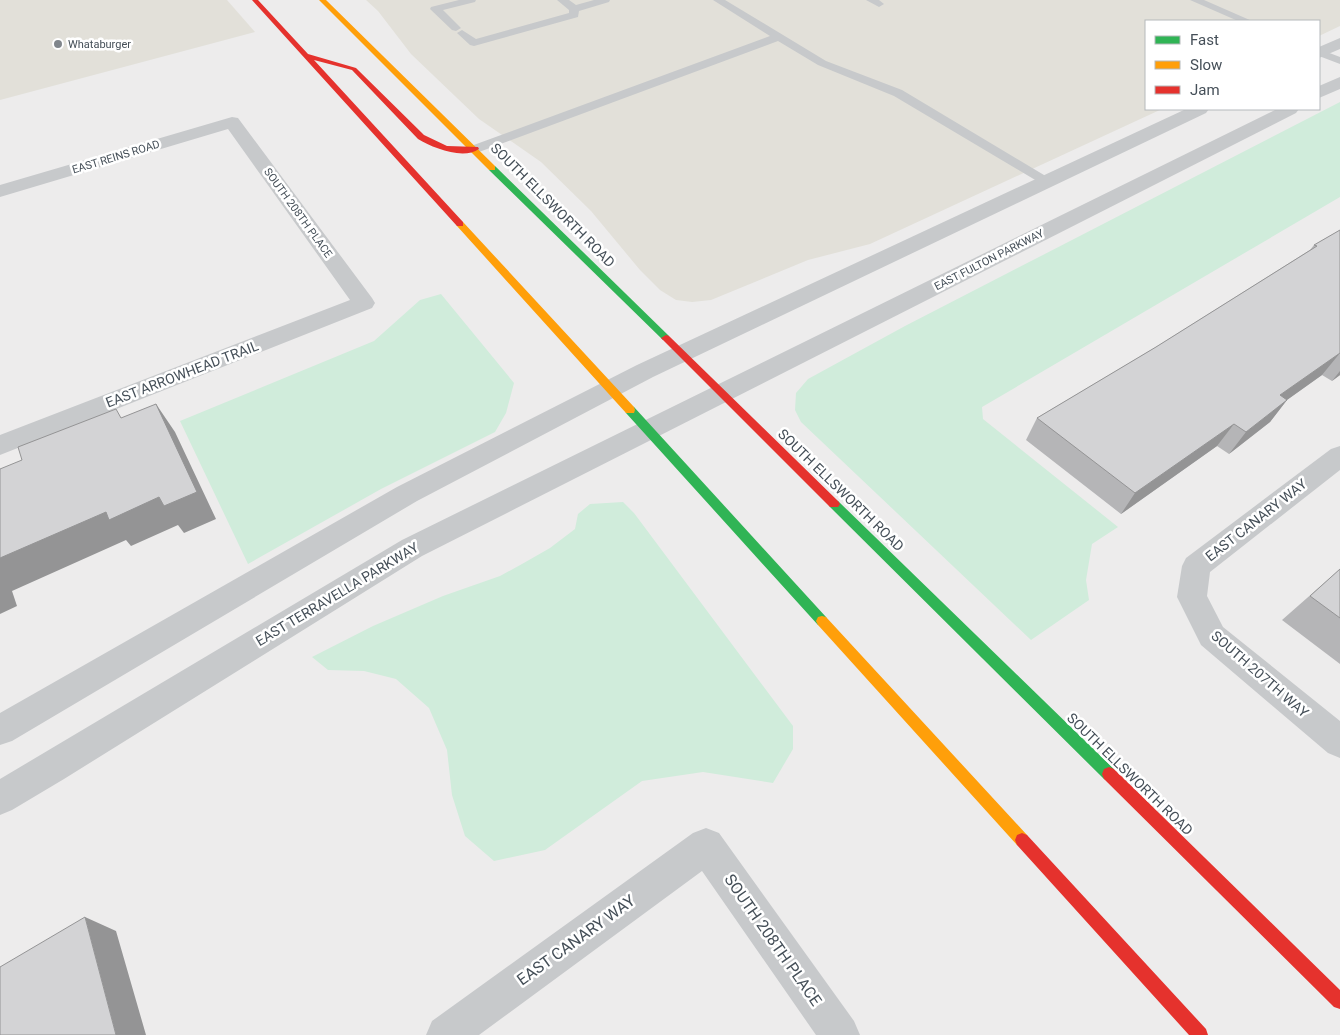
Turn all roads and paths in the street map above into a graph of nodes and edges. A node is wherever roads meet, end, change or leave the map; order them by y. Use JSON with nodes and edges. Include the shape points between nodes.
{"nodes":[{"id":1,"x":255,"y":0,"type":"edge"},
{"id":2,"x":322,"y":0,"type":"edge"},
{"id":3,"x":446,"y":0,"type":"edge"},
{"id":4,"x":471,"y":0,"type":"edge"},
{"id":5,"x":562,"y":0,"type":"edge"},
{"id":6,"x":605,"y":0,"type":"edge"},
{"id":7,"x":718,"y":0,"type":"edge"},
{"id":8,"x":1196,"y":0,"type":"edge"},
{"id":9,"x":435,"y":9,"type":"junction"},
{"id":10,"x":574,"y":9,"type":"junction"},
{"id":11,"x":1245,"y":20,"type":"edge"},
{"id":12,"x":778,"y":37,"type":"junction"},
{"id":13,"x":1340,"y":43,"type":"edge"},
{"id":14,"x":1320,"y":52,"type":"edge"},
{"id":15,"x":1320,"y":52,"type":"edge"},
{"id":16,"x":307,"y":56,"type":"junction"},
{"id":17,"x":1340,"y":61,"type":"edge"},
{"id":18,"x":1340,"y":82,"type":"edge"},
{"id":19,"x":1320,"y":92,"type":"edge"},
{"id":20,"x":1198,"y":110,"type":"edge"},
{"id":21,"x":1288,"y":110,"type":"edge"},
{"id":22,"x":232,"y":122,"type":"joint"},
{"id":23,"x":475,"y":149,"type":"junction"},
{"id":24,"x":1047,"y":181,"type":"junction"},
{"id":25,"x":0,"y":191,"type":"edge"},
{"id":26,"x":364,"y":303,"type":"joint"},
{"id":27,"x":682,"y":354,"type":"junction"},
{"id":28,"x":611,"y":388,"type":"junction"},
{"id":29,"x":721,"y":394,"type":"junction"},
{"id":30,"x":686,"y":411,"type":"joint"},
{"id":31,"x":649,"y":430,"type":"junction"},
{"id":32,"x":0,"y":445,"type":"edge"},
{"id":33,"x":1340,"y":456,"type":"edge"},
{"id":34,"x":1192,"y":597,"type":"joint"},
{"id":35,"x":0,"y":730,"type":"edge"},
{"id":36,"x":1340,"y":742,"type":"edge"},
{"id":37,"x":0,"y":798,"type":"edge"},
{"id":38,"x":706,"y":846,"type":"joint"},
{"id":39,"x":1340,"y":1000,"type":"edge"},
{"id":40,"x":446,"y":1035,"type":"edge"},
{"id":41,"x":840,"y":1035,"type":"edge"},
{"id":42,"x":1200,"y":1035,"type":"edge"}],
"edges":[{"from":1,"to":16,"type":"main road"},
{"from":2,"to":23,"type":"main road","name":"SOUTH ELLSWORTH ROAD"},
{"from":3,"to":9,"type":"lane"},
{"from":4,"to":9,"type":"lane"},
{"from":5,"to":10,"type":"lane"},
{"from":6,"to":10,"type":"lane"},
{"from":7,"to":12,"type":"lane"},
{"from":8,"to":11,"type":"lane"},
{"from":9,"to":10,"type":"lane","via":[[474,43],[574,15]]},
{"from":12,"to":23,"type":"lane"},
{"from":12,"to":24,"type":"lane","via":[[822,63],[898,94]]},
{"from":13,"to":14,"type":"street"},
{"from":15,"to":17,"type":"lane"},
{"from":16,"to":23,"type":"main road","via":[[354,69],[431,145],[456,152]]},
{"from":16,"to":28,"type":"main road"},
{"from":18,"to":19,"type":"street"},
{"from":20,"to":24,"type":"street"},
{"from":21,"to":29,"type":"street","name":"EAST FULTON PARKWAY"},
{"from":22,"to":25,"type":"street","name":"EAST REINS ROAD"},
{"from":22,"to":26,"type":"street","name":"SOUTH 208TH PLACE"},
{"from":23,"to":27,"type":"main road","name":"SOUTH ELLSWORTH ROAD"},
{"from":24,"to":27,"type":"street"},
{"from":26,"to":32,"type":"street","name":"EAST ARROWHEAD TRAIL"},
{"from":27,"to":28,"type":"street"},
{"from":27,"to":29,"type":"main road","name":"SOUTH ELLSWORTH ROAD"},
{"from":28,"to":31,"type":"main road"},
{"from":28,"to":35,"type":"street","via":[[407,494]]},
{"from":29,"to":30,"type":"street","name":"EAST FULTON PARKWAY"},
{"from":29,"to":39,"type":"main road","name":"SOUTH ELLSWORTH ROAD"},
{"from":30,"to":31,"type":"street","name":"EAST TERRAVELLA PARKWAY"},
{"from":31,"to":37,"type":"street","name":"EAST TERRAVELLA PARKWAY","via":[[412,548]]},
{"from":31,"to":42,"type":"main road"},
{"from":33,"to":34,"type":"street","name":"EAST CANARY WAY","via":[[1196,566]]},
{"from":34,"to":36,"type":"street","name":"SOUTH 207TH WAY","via":[[1212,636]]},
{"from":38,"to":40,"type":"street","name":"EAST CANARY WAY"},
{"from":38,"to":41,"type":"street","name":"SOUTH 208TH PLACE"}]}
